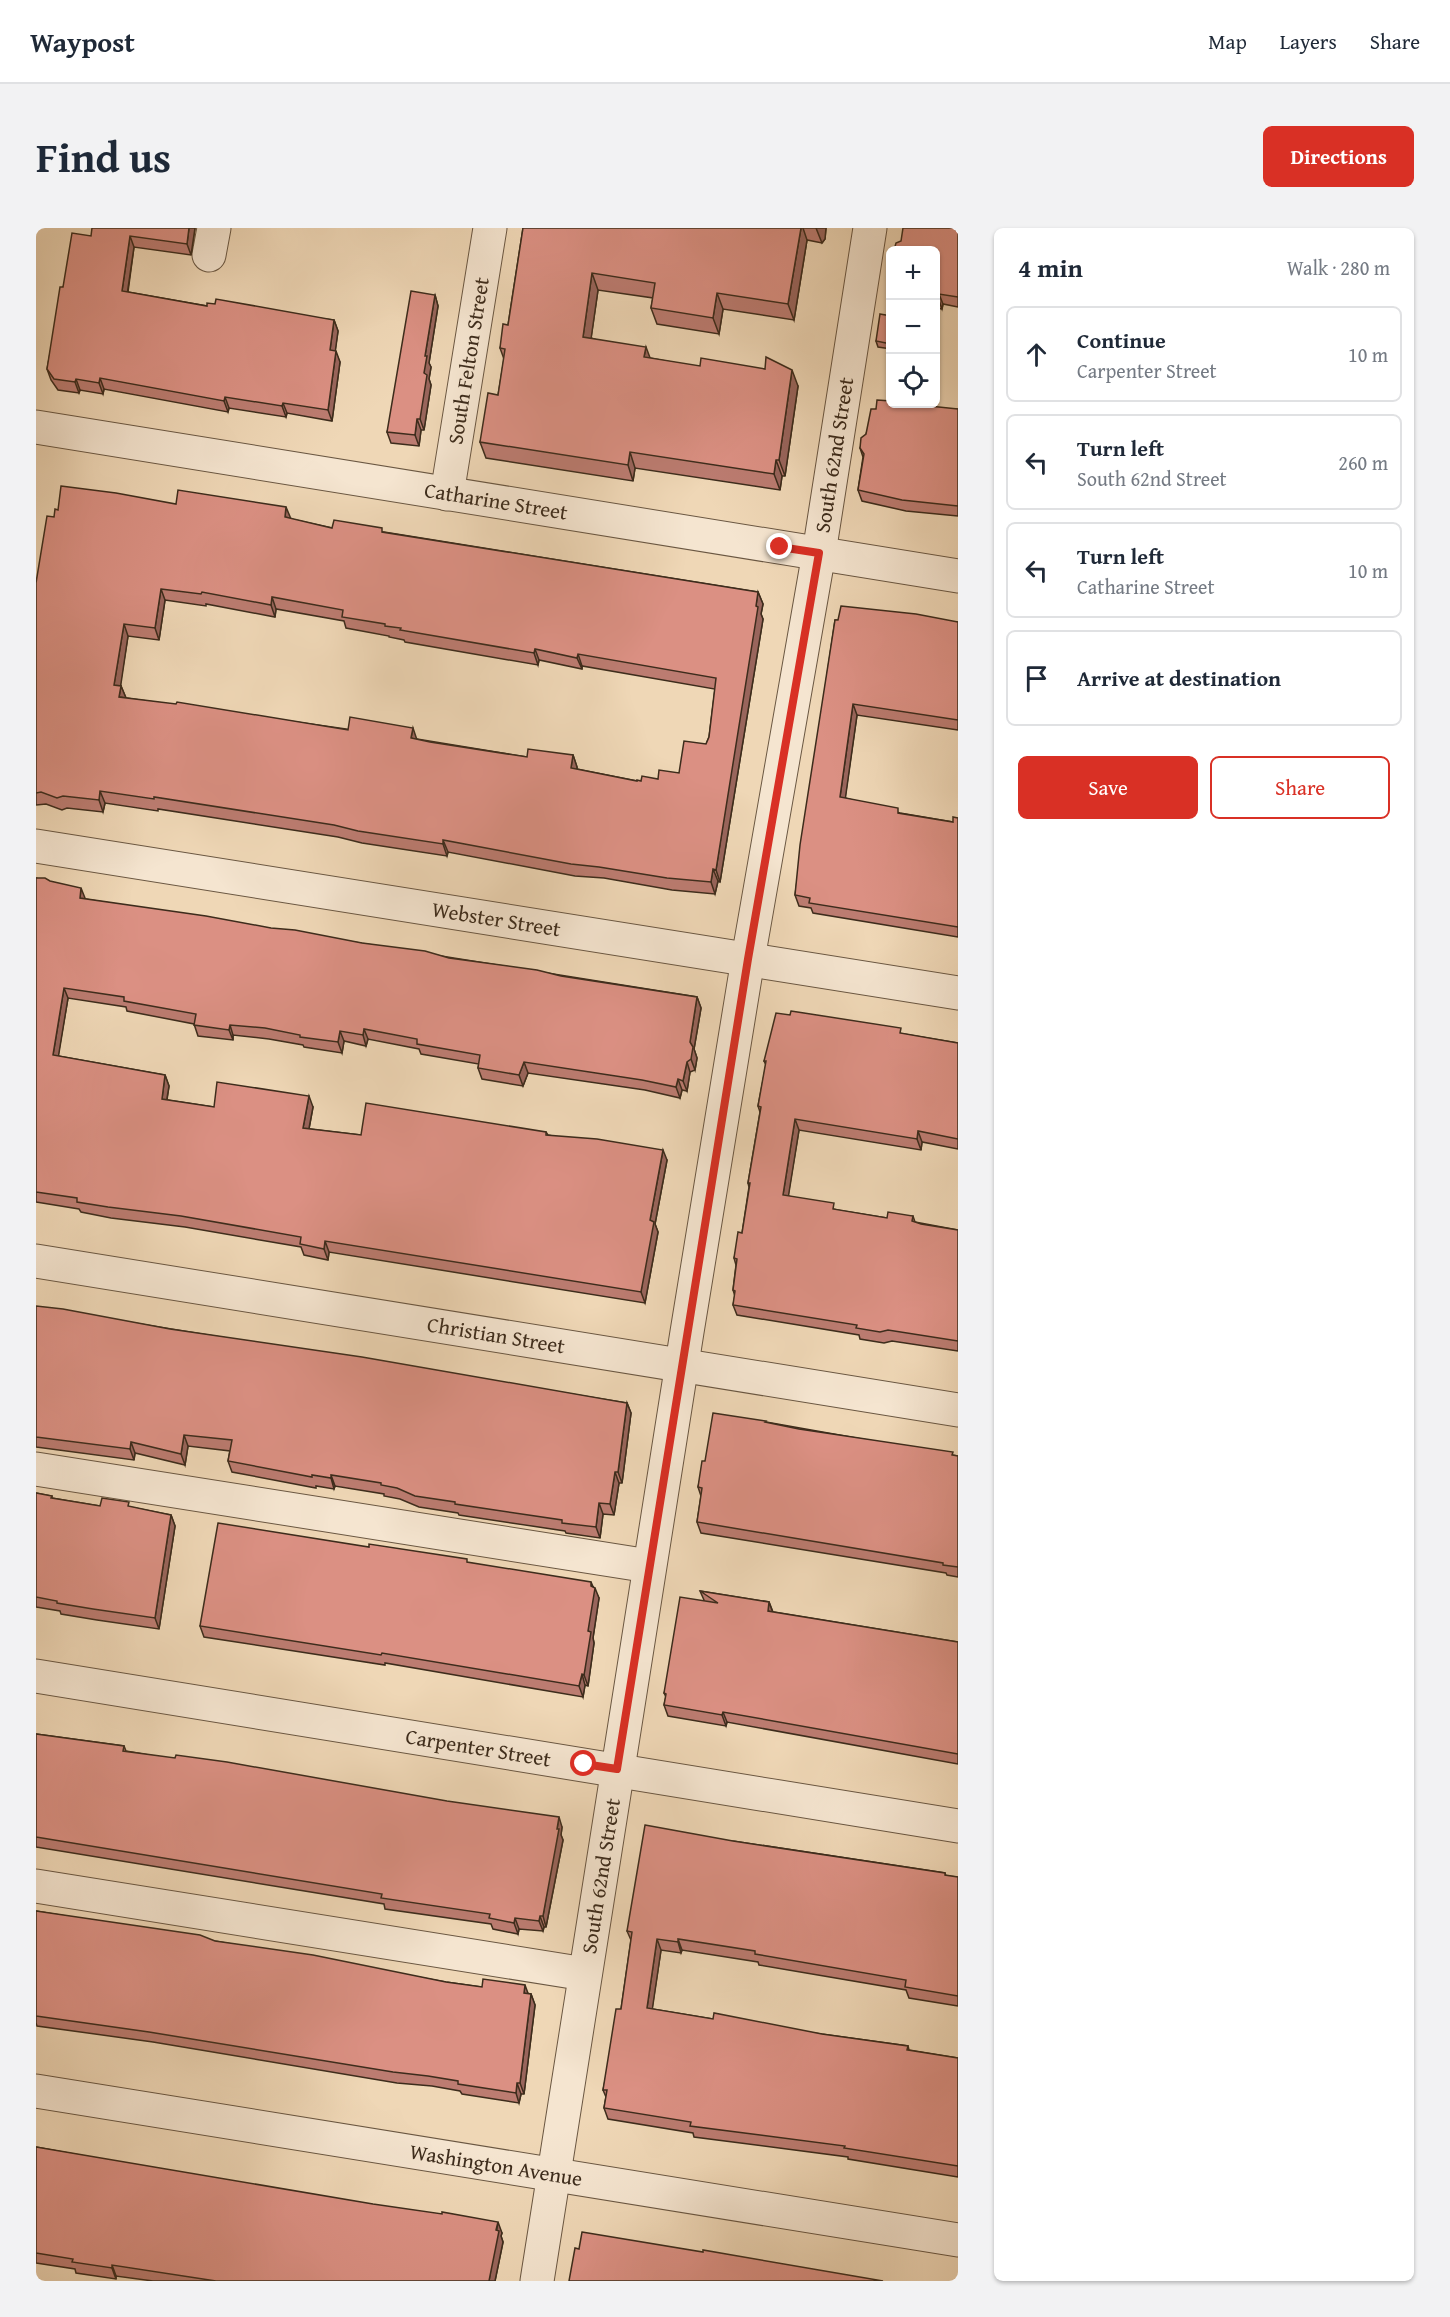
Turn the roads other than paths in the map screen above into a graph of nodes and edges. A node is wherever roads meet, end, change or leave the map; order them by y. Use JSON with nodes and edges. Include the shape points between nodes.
{"nodes":[{"id":1,"x":490,"y":228,"type":"edge"},
{"id":2,"x":870,"y":228,"type":"edge"},
{"id":3,"x":36,"y":428,"type":"edge"},
{"id":4,"x":447,"y":494,"type":"junction"},
{"id":5,"x":819,"y":553,"type":"junction"},
{"id":6,"x":958,"y":576,"type":"edge"},
{"id":7,"x":36,"y":846,"type":"edge"},
{"id":8,"x":748,"y":959,"type":"junction"},
{"id":9,"x":958,"y":993,"type":"edge"},
{"id":10,"x":36,"y":1261,"type":"edge"},
{"id":11,"x":681,"y":1365,"type":"junction"},
{"id":12,"x":958,"y":1410,"type":"edge"},
{"id":13,"x":36,"y":1469,"type":"edge"},
{"id":14,"x":649,"y":1566,"type":"junction"},
{"id":15,"x":36,"y":1676,"type":"edge"},
{"id":16,"x":617,"y":1769,"type":"junction"},
{"id":17,"x":958,"y":1826,"type":"edge"},
{"id":18,"x":36,"y":1886,"type":"edge"},
{"id":19,"x":585,"y":1974,"type":"junction"},
{"id":20,"x":36,"y":2091,"type":"edge"},
{"id":21,"x":553,"y":2174,"type":"junction"},
{"id":22,"x":958,"y":2240,"type":"edge"},
{"id":23,"x":537,"y":2281,"type":"edge"}],
"edges":[{"from":1,"to":4,"type":"street","name":"South Felton Street"},
{"from":2,"to":5,"type":"street","name":"South 62nd Street"},
{"from":3,"to":4,"type":"street","name":"Catharine Street"},
{"from":4,"to":5,"type":"street","name":"Catharine Street"},
{"from":5,"to":6,"type":"street","name":"Catharine Street"},
{"from":5,"to":8,"type":"street","name":"South 62nd Street"},
{"from":7,"to":8,"type":"street","name":"Webster Street"},
{"from":8,"to":9,"type":"street","name":"Webster Street"},
{"from":8,"to":11,"type":"street","name":"South 62nd Street"},
{"from":10,"to":11,"type":"street","name":"Christian Street"},
{"from":11,"to":12,"type":"street","name":"Christian Street"},
{"from":11,"to":14,"type":"street","name":"South 62nd Street"},
{"from":13,"to":14,"type":"street"},
{"from":14,"to":16,"type":"street","name":"South 62nd Street"},
{"from":15,"to":16,"type":"street","name":"Carpenter Street"},
{"from":16,"to":17,"type":"street","name":"Carpenter Street"},
{"from":16,"to":19,"type":"street","name":"South 62nd Street"},
{"from":18,"to":19,"type":"street"},
{"from":19,"to":21,"type":"street","name":"South 62nd Street"},
{"from":20,"to":21,"type":"street","name":"Washington Avenue"},
{"from":21,"to":22,"type":"street","name":"Washington Avenue"},
{"from":21,"to":23,"type":"street","name":"South 62nd Street"}]}
